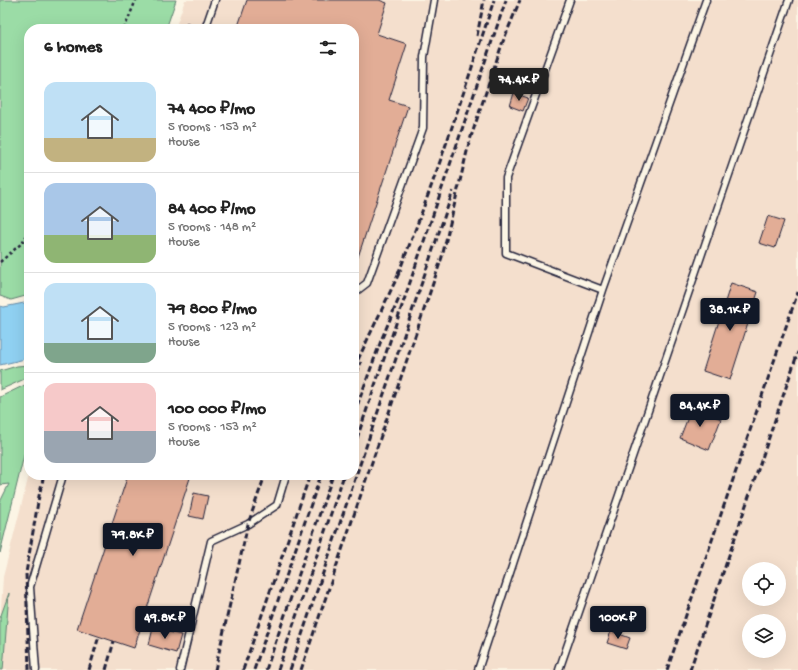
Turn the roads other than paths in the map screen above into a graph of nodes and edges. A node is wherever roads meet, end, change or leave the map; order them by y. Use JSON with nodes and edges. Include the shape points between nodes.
{"nodes":[{"id":1,"x":215,"y":0,"type":"edge"},
{"id":2,"x":434,"y":0,"type":"edge"},
{"id":3,"x":570,"y":0,"type":"edge"},
{"id":4,"x":706,"y":0,"type":"edge"},
{"id":5,"x":789,"y":0,"type":"edge"},
{"id":6,"x":207,"y":24,"type":"edge"},
{"id":7,"x":359,"y":289,"type":"edge"},
{"id":8,"x":603,"y":290,"type":"junction"},
{"id":9,"x":62,"y":480,"type":"edge"},
{"id":10,"x":285,"y":480,"type":"edge"},
{"id":11,"x":36,"y":670,"type":"edge"},
{"id":12,"x":180,"y":670,"type":"edge"},
{"id":13,"x":478,"y":670,"type":"edge"},
{"id":14,"x":560,"y":670,"type":"edge"}],
"edges":[{"from":1,"to":6,"type":"lane"},
{"from":2,"to":7,"type":"lane","via":[[424,57],[422,128],[367,283]]},
{"from":3,"to":8,"type":"lane","via":[[506,178],[506,253]]},
{"from":4,"to":8,"type":"lane"},
{"from":5,"to":14,"type":"lane"},
{"from":8,"to":13,"type":"lane"},
{"from":9,"to":11,"type":"lane","via":[[30,587]]},
{"from":10,"to":12,"type":"lane","via":[[277,506],[248,524],[211,541]]}]}
